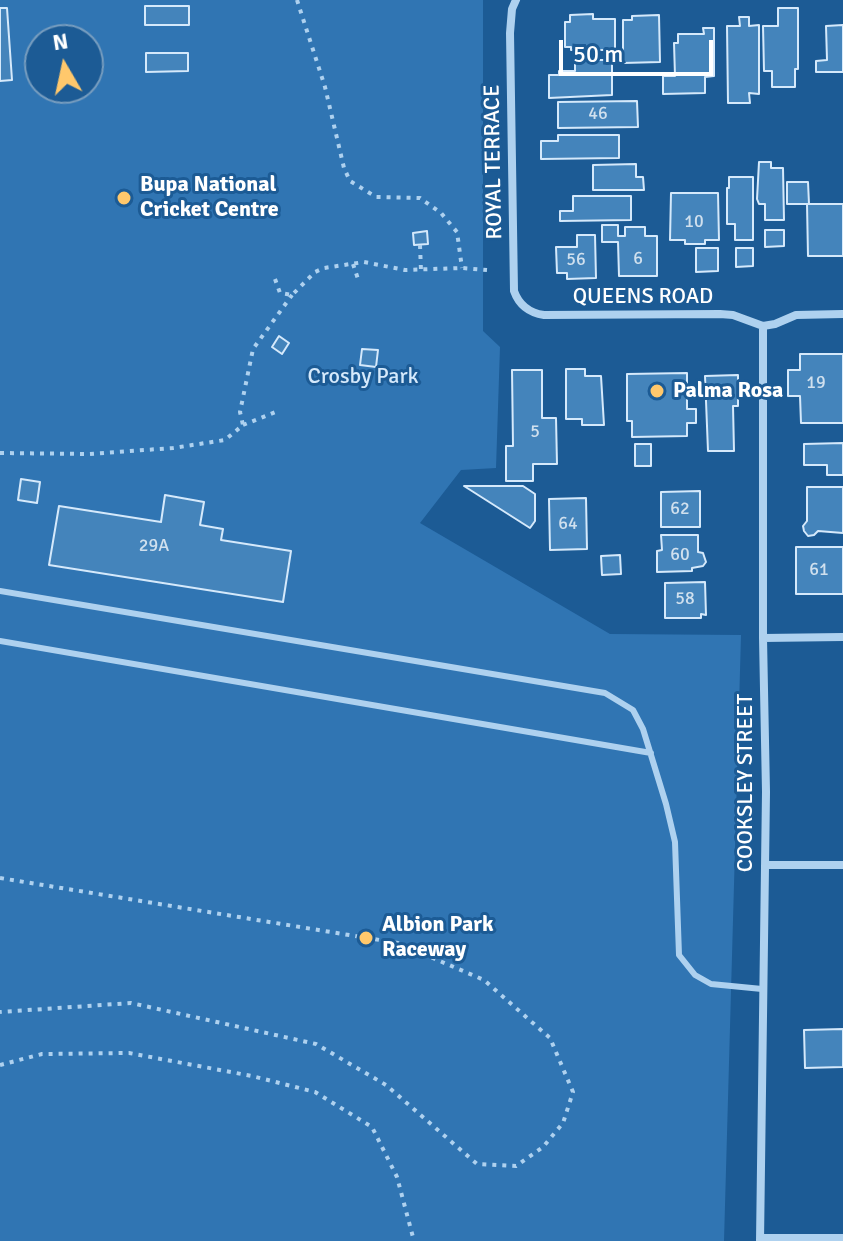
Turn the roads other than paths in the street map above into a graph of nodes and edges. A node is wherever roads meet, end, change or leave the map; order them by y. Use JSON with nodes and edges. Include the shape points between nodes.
{"nodes":[{"id":1,"x":516,"y":0,"type":"edge"},
{"id":2,"x":536,"y":314,"type":"joint"},
{"id":3,"x":843,"y":314,"type":"edge"},
{"id":4,"x":763,"y":326,"type":"junction"},
{"id":5,"x":0,"y":591,"type":"edge"},
{"id":6,"x":843,"y":637,"type":"edge"},
{"id":7,"x":763,"y":638,"type":"junction"},
{"id":8,"x":0,"y":641,"type":"edge"},
{"id":9,"x":651,"y":753,"type":"junction"},
{"id":10,"x":765,"y":865,"type":"junction"},
{"id":11,"x":843,"y":865,"type":"edge"},
{"id":12,"x":762,"y":989,"type":"junction"},
{"id":13,"x":843,"y":1238,"type":"edge"},
{"id":14,"x":760,"y":1240,"type":"edge"}],
"edges":[{"from":1,"to":2,"type":"street","name":"ROYAL TERRACE","via":[[510,33],[514,291]]},
{"from":2,"to":4,"type":"street","name":"QUEENS ROAD","via":[[720,314]]},
{"from":3,"to":4,"type":"street","via":[[796,315]]},
{"from":4,"to":7,"type":"street","name":"COOKSLEY STREET"},
{"from":5,"to":9,"type":"lane","via":[[605,693],[633,710]]},
{"from":6,"to":7,"type":"street"},
{"from":7,"to":10,"type":"street","name":"COOKSLEY STREET"},
{"from":8,"to":9,"type":"lane"},
{"from":9,"to":12,"type":"lane","via":[[675,842],[679,955],[695,975],[711,984]]},
{"from":10,"to":11,"type":"street"},
{"from":10,"to":12,"type":"street","name":"COOKSLEY STREET"},
{"from":12,"to":14,"type":"street","name":"COOKSLEY STREET"},
{"from":13,"to":14,"type":"street"}]}
